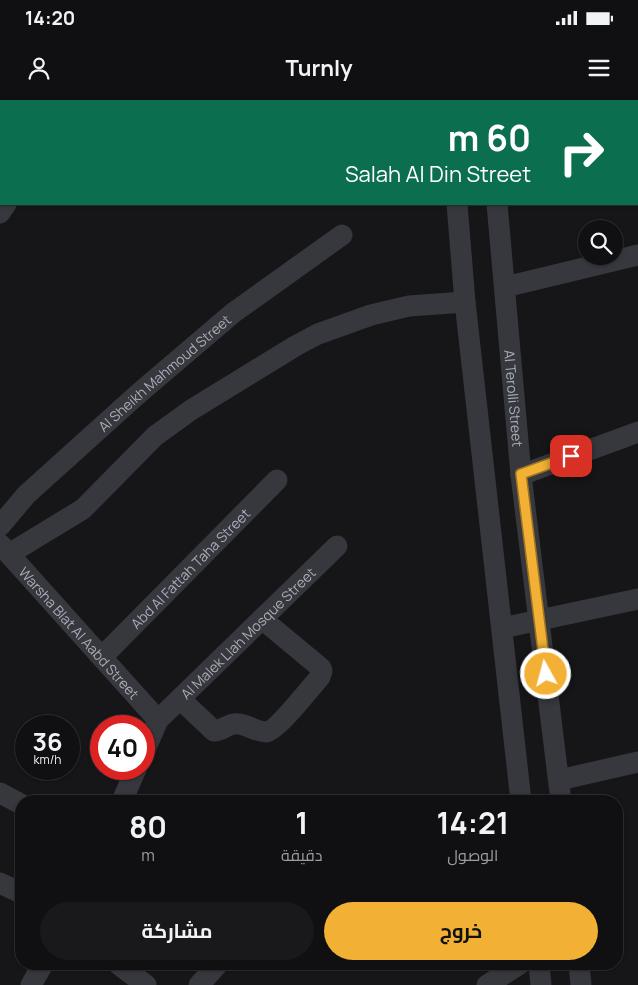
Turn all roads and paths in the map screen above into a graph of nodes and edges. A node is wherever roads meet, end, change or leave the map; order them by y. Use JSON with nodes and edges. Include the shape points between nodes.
{"nodes":[{"id":1,"x":457,"y":205,"type":"edge"},
{"id":2,"x":497,"y":205,"type":"edge"},
{"id":3,"x":342,"y":234,"type":"dead end"},
{"id":4,"x":638,"y":255,"type":"edge"},
{"id":5,"x":505,"y":287,"type":"junction"},
{"id":6,"x":465,"y":302,"type":"junction"},
{"id":7,"x":638,"y":432,"type":"edge"},
{"id":8,"x":521,"y":474,"type":"junction"},
{"id":9,"x":277,"y":480,"type":"dead end"},
{"id":10,"x":0,"y":526,"type":"edge"},
{"id":11,"x":337,"y":546,"type":"dead end"},
{"id":12,"x":4,"y":549,"type":"edge"},
{"id":13,"x":638,"y":599,"type":"edge"},
{"id":14,"x":262,"y":619,"type":"junction"},
{"id":15,"x":540,"y":621,"type":"junction"},
{"id":16,"x":502,"y":628,"type":"junction"},
{"id":17,"x":102,"y":657,"type":"junction"},
{"id":18,"x":180,"y":699,"type":"junction"},
{"id":19,"x":158,"y":720,"type":"junction"},
{"id":20,"x":155,"y":727,"type":"edge"},
{"id":21,"x":638,"y":762,"type":"edge"},
{"id":22,"x":131,"y":780,"type":"edge"},
{"id":23,"x":560,"y":791,"type":"edge"},
{"id":24,"x":0,"y":793,"type":"edge"},
{"id":25,"x":125,"y":795,"type":"edge"},
{"id":26,"x":521,"y":795,"type":"edge"},
{"id":27,"x":15,"y":801,"type":"edge"},
{"id":28,"x":0,"y":883,"type":"edge"},
{"id":29,"x":15,"y":890,"type":"edge"},
{"id":30,"x":40,"y":970,"type":"edge"},
{"id":31,"x":126,"y":970,"type":"edge"},
{"id":32,"x":213,"y":970,"type":"edge"},
{"id":33,"x":511,"y":970,"type":"edge"},
{"id":34,"x":540,"y":970,"type":"edge"},
{"id":35,"x":580,"y":970,"type":"edge"},
{"id":36,"x":31,"y":985,"type":"edge"},
{"id":37,"x":146,"y":985,"type":"edge"},
{"id":38,"x":199,"y":985,"type":"edge"},
{"id":39,"x":487,"y":985,"type":"edge"},
{"id":40,"x":541,"y":985,"type":"edge"},
{"id":41,"x":581,"y":985,"type":"edge"}],
"edges":[{"from":1,"to":6,"type":"street"},
{"from":2,"to":5,"type":"street","name":"Al Terolli Street"},
{"from":3,"to":10,"type":"street","name":"Al Sheikh Mahmoud Street","via":[[233,313],[138,394],[26,495]]},
{"from":4,"to":5,"type":"street"},
{"from":5,"to":8,"type":"street","name":"Al Terolli Street"},
{"from":6,"to":12,"type":"street","via":[[409,306],[371,314],[297,345],[155,436],[83,509]]},
{"from":6,"to":16,"type":"street"},
{"from":7,"to":8,"type":"street"},
{"from":8,"to":15,"type":"street","name":"Al Terolli Street"},
{"from":9,"to":17,"type":"street","name":"Abd Al Fattah Taha Street"},
{"from":11,"to":14,"type":"street","name":"Al Malek Llah Mosque Street"},
{"from":12,"to":17,"type":"street","name":"Warsha Blat Al Aabd Street"},
{"from":13,"to":15,"type":"street"},
{"from":14,"to":18,"type":"street","name":"Al Malek Llah Mosque Street"},
{"from":14,"to":18,"type":"street","via":[[322,671],[275,728],[264,732],[233,724],[214,731]]},
{"from":15,"to":16,"type":"street"},
{"from":15,"to":23,"type":"street","name":"Al Terolli Street"},
{"from":16,"to":26,"type":"street"},
{"from":17,"to":19,"type":"street","name":"Warsha Blat Al Aabd Street"},
{"from":18,"to":19,"type":"street","name":"Al Malek Llah Mosque Street"},
{"from":19,"to":20,"type":"street"},
{"from":21,"to":23,"type":"street"},
{"from":22,"to":25,"type":"street"},
{"from":24,"to":27,"type":"street"},
{"from":28,"to":29,"type":"street"},
{"from":30,"to":36,"type":"street"},
{"from":31,"to":37,"type":"street"},
{"from":32,"to":38,"type":"street"},
{"from":33,"to":39,"type":"street"},
{"from":34,"to":40,"type":"street"},
{"from":35,"to":41,"type":"street"}]}
